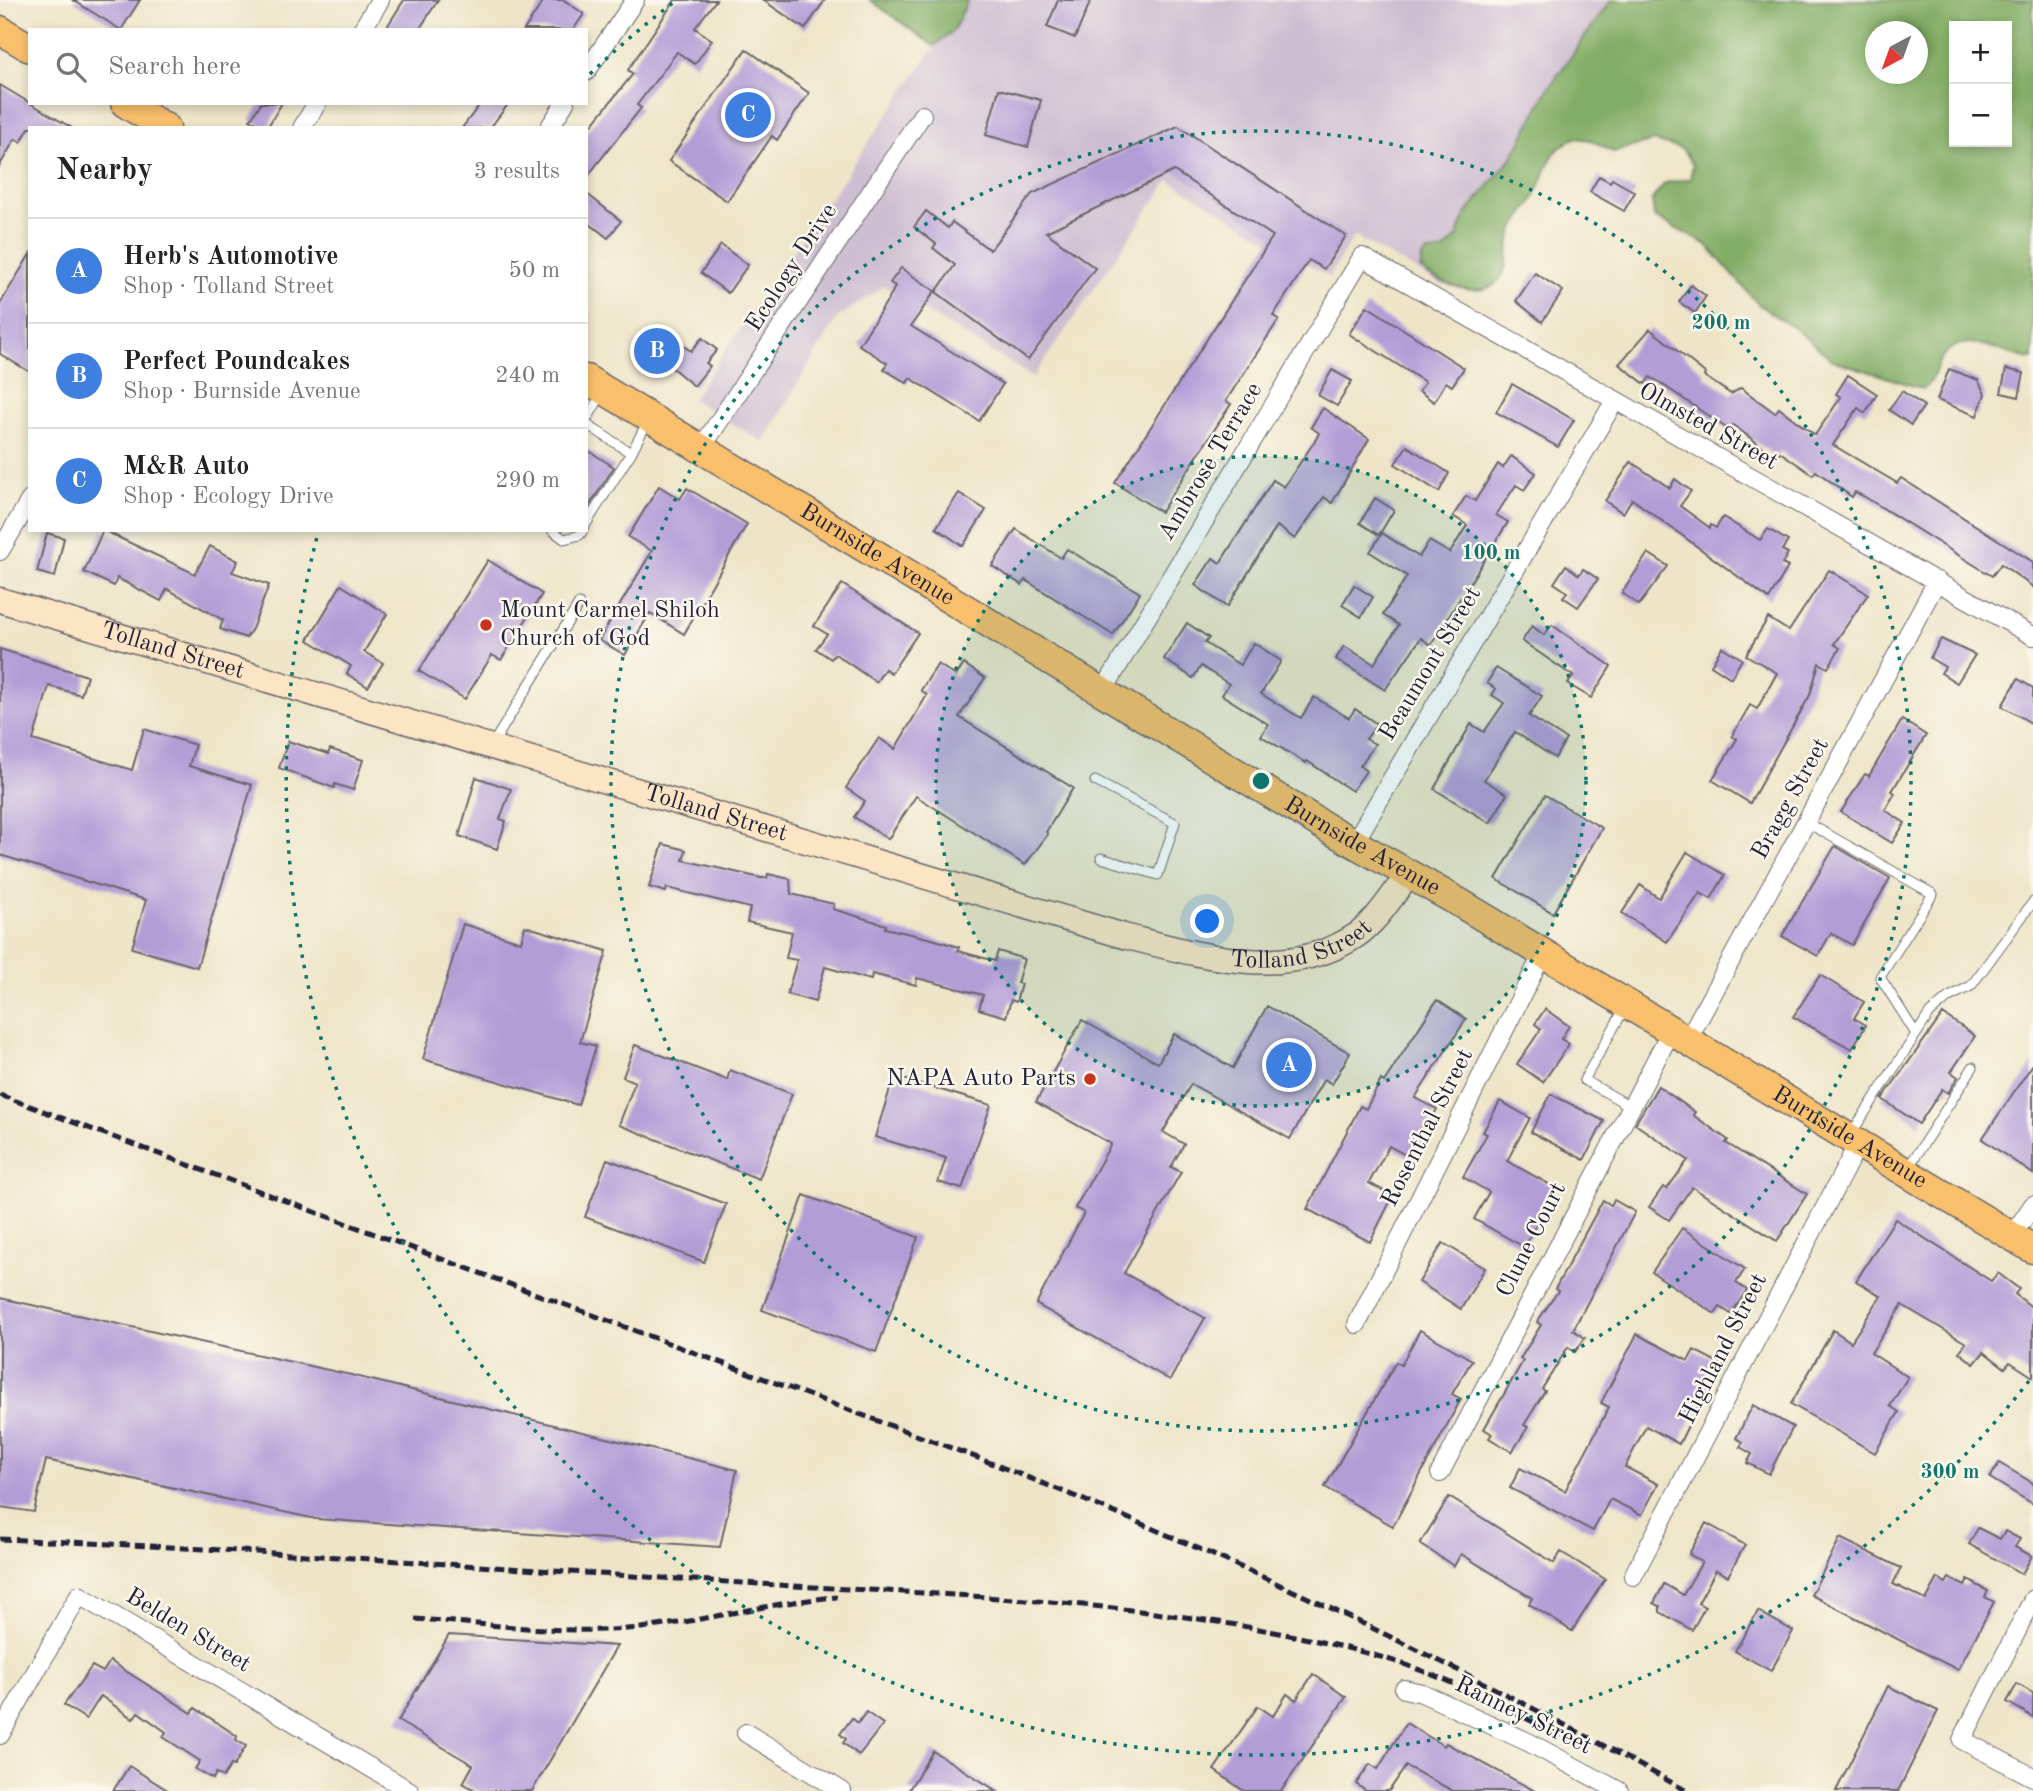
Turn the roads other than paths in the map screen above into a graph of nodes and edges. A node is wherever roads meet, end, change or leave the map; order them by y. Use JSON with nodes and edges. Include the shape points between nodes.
{"nodes":[{"id":1,"x":380,"y":0,"type":"edge"},
{"id":2,"x":635,"y":0,"type":"edge"},
{"id":3,"x":363,"y":28,"type":"edge"},
{"id":4,"x":0,"y":30,"type":"edge"},
{"id":5,"x":28,"y":47,"type":"edge"},
{"id":6,"x":588,"y":69,"type":"edge"},
{"id":7,"x":128,"y":105,"type":"edge"},
{"id":8,"x":316,"y":105,"type":"edge"},
{"id":9,"x":564,"y":105,"type":"edge"},
{"id":10,"x":922,"y":115,"type":"dead end"},
{"id":11,"x":163,"y":126,"type":"edge"},
{"id":12,"x":303,"y":126,"type":"edge"},
{"id":13,"x":550,"y":126,"type":"edge"},
{"id":14,"x":1362,"y":257,"type":"joint"},
{"id":15,"x":596,"y":384,"type":"edge"},
{"id":16,"x":1615,"y":402,"type":"junction"},
{"id":17,"x":588,"y":415,"type":"edge"},
{"id":18,"x":651,"y":417,"type":"junction"},
{"id":19,"x":588,"y":424,"type":"edge"},
{"id":20,"x":702,"y":447,"type":"junction"},
{"id":21,"x":631,"y":453,"type":"junction"},
{"id":22,"x":28,"y":503,"type":"edge"},
{"id":23,"x":588,"y":521,"type":"edge"},
{"id":24,"x":555,"y":532,"type":"edge"},
{"id":25,"x":582,"y":532,"type":"edge"},
{"id":26,"x":0,"y":551,"type":"edge"},
{"id":27,"x":1937,"y":582,"type":"junction"},
{"id":28,"x":0,"y":600,"type":"edge"},
{"id":29,"x":579,"y":604,"type":"dead end"},
{"id":30,"x":2033,"y":636,"type":"edge"},
{"id":31,"x":1103,"y":691,"type":"junction"},
{"id":32,"x":490,"y":748,"type":"junction"},
{"id":33,"x":1095,"y":781,"type":"dead end"},
{"id":34,"x":1806,"y":822,"type":"junction"},
{"id":35,"x":1354,"y":843,"type":"junction"},
{"id":36,"x":1101,"y":858,"type":"dead end"},
{"id":37,"x":1409,"y":874,"type":"junction"},
{"id":38,"x":2033,"y":902,"type":"edge"},
{"id":39,"x":1543,"y":953,"type":"junction"},
{"id":40,"x":1627,"y":1004,"type":"junction"},
{"id":41,"x":1916,"y":1034,"type":"junction"},
{"id":42,"x":1679,"y":1036,"type":"junction"},
{"id":43,"x":1973,"y":1067,"type":"dead end"},
{"id":44,"x":1630,"y":1106,"type":"junction"},
{"id":45,"x":1853,"y":1141,"type":"junction"},
{"id":46,"x":1905,"y":1172,"type":"junction"},
{"id":47,"x":2033,"y":1205,"type":"edge"},
{"id":48,"x":2023,"y":1243,"type":"edge"},
{"id":49,"x":1357,"y":1324,"type":"dead end"},
{"id":50,"x":1440,"y":1473,"type":"dead end"},
{"id":51,"x":1633,"y":1576,"type":"dead end"},
{"id":52,"x":2033,"y":1599,"type":"edge"},
{"id":53,"x":1404,"y":1689,"type":"dead end"},
{"id":54,"x":746,"y":1733,"type":"dead end"},
{"id":55,"x":0,"y":1735,"type":"edge"},
{"id":56,"x":2033,"y":1777,"type":"edge"},
{"id":57,"x":410,"y":1791,"type":"edge"},
{"id":58,"x":842,"y":1791,"type":"edge"},
{"id":59,"x":1619,"y":1791,"type":"edge"}],
"edges":[{"from":1,"to":3,"type":"street"},
{"from":2,"to":6,"type":"street"},
{"from":4,"to":5,"type":"main road"},
{"from":7,"to":11,"type":"main road"},
{"from":8,"to":12,"type":"street"},
{"from":9,"to":13,"type":"street"},
{"from":10,"to":20,"type":"street","name":"Ecology Drive"},
{"from":14,"to":16,"type":"street","name":"Olmsted Street"},
{"from":14,"to":31,"type":"street","name":"Ambrose Terrace"},
{"from":15,"to":17,"type":"lane"},
{"from":15,"to":18,"type":"main road","name":"Burnside Avenue"},
{"from":16,"to":27,"type":"street","name":"Olmsted Street"},
{"from":16,"to":35,"type":"street","name":"Beaumont Street"},
{"from":18,"to":20,"type":"main road","name":"Burnside Avenue"},
{"from":18,"to":21,"type":"lane"},
{"from":19,"to":21,"type":"lane"},
{"from":20,"to":31,"type":"main road","name":"Burnside Avenue"},
{"from":21,"to":23,"type":"lane"},
{"from":22,"to":26,"type":"street"},
{"from":24,"to":25,"type":"lane","via":[[565,539]]},
{"from":27,"to":30,"type":"street","name":"Olmsted Street"},
{"from":27,"to":34,"type":"street","name":"Bragg Street"},
{"from":28,"to":32,"type":"main road","name":"Tolland Street"},
{"from":29,"to":32,"type":"lane"},
{"from":31,"to":35,"type":"main road","name":"Burnside Avenue"},
{"from":32,"to":37,"type":"main road","name":"Tolland Street","via":[[1124,936],[1223,960],[1272,962],[1324,952],[1358,934]]},
{"from":33,"to":36,"type":"lane","via":[[1175,823],[1158,875]]},
{"from":34,"to":41,"type":"lane","via":[[1933,894],[1880,977]]},
{"from":34,"to":42,"type":"street","name":"Bragg Street"},
{"from":35,"to":37,"type":"main road","name":"Burnside Avenue"},
{"from":37,"to":39,"type":"main road","name":"Burnside Avenue"},
{"from":38,"to":41,"type":"lane","via":[[1971,986],[1930,1013]]},
{"from":39,"to":40,"type":"main road","name":"Burnside Avenue"},
{"from":39,"to":49,"type":"street","name":"Rosenthal Street"},
{"from":40,"to":42,"type":"main road","name":"Burnside Avenue"},
{"from":40,"to":44,"type":"lane","via":[[1584,1080]]},
{"from":41,"to":45,"type":"lane"},
{"from":42,"to":44,"type":"street","name":"Clune Court"},
{"from":42,"to":45,"type":"main road","name":"Burnside Avenue"},
{"from":43,"to":46,"type":"lane"},
{"from":44,"to":50,"type":"street","name":"Clune Court"},
{"from":45,"to":46,"type":"main road","name":"Burnside Avenue"},
{"from":45,"to":51,"type":"street","name":"Highland Street"},
{"from":46,"to":48,"type":"main road","name":"Burnside Avenue"},
{"from":47,"to":48,"type":"street"},
{"from":52,"to":56,"type":"street","via":[[1962,1740]]},
{"from":53,"to":59,"type":"street","name":"Ranney Street","via":[[1530,1743]]},
{"from":54,"to":58,"type":"street"},
{"from":55,"to":57,"type":"street","name":"Belden Street","via":[[79,1595]]}]}
